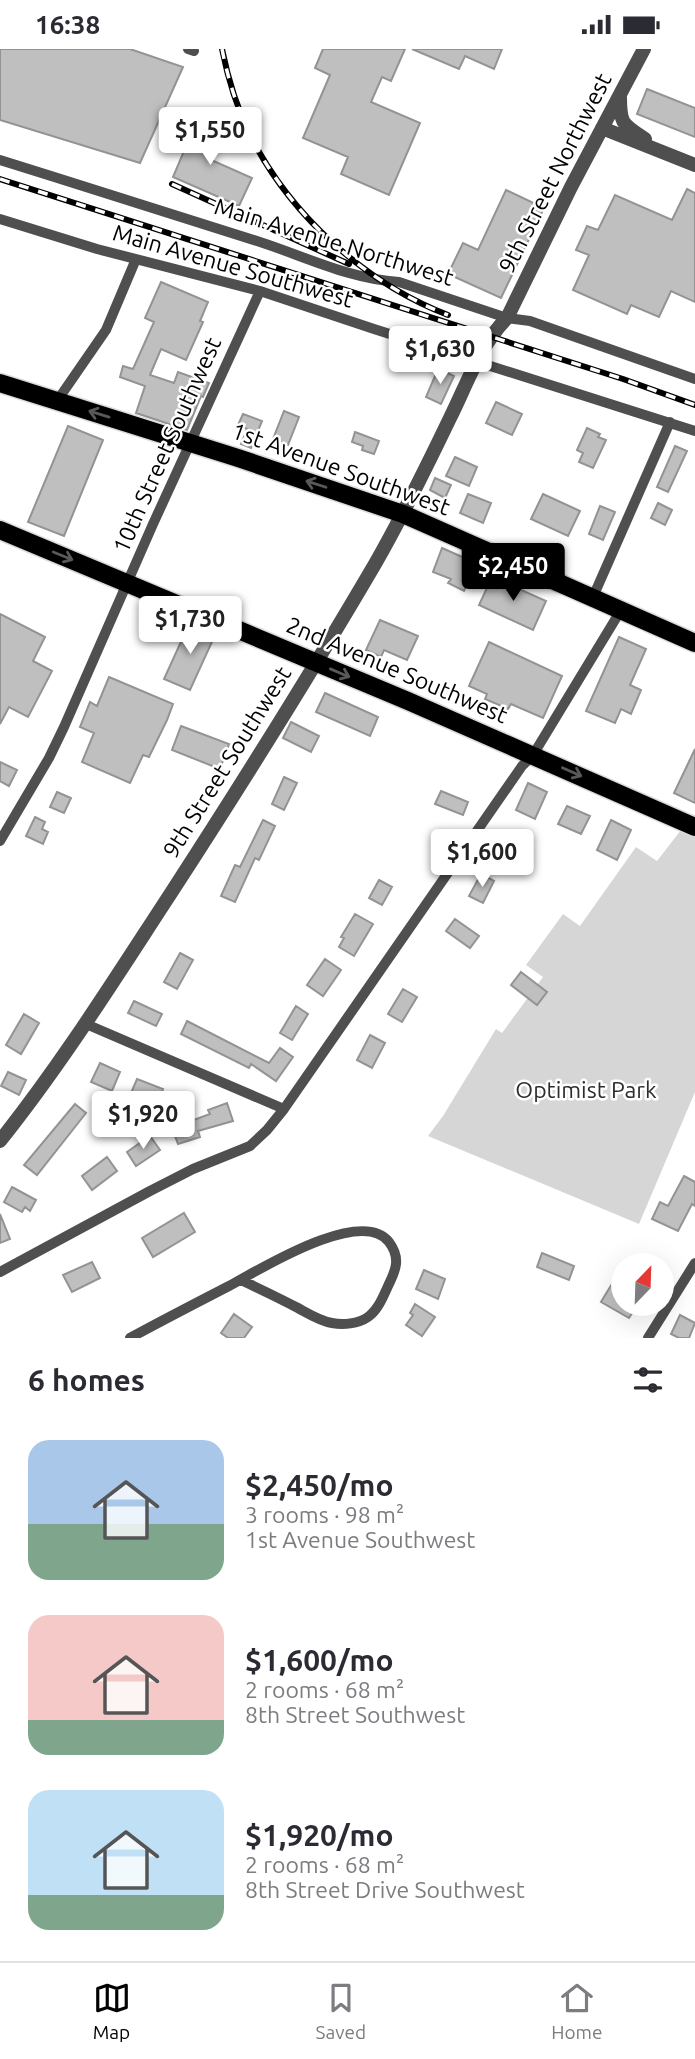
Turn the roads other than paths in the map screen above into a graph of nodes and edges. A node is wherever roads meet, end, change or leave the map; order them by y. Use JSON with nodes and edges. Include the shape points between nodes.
{"nodes":[{"id":1,"x":644,"y":49,"type":"edge"},
{"id":2,"x":620,"y":94,"type":"junction"},
{"id":3,"x":602,"y":128,"type":"junction"},
{"id":4,"x":669,"y":155,"type":"junction"},
{"id":5,"x":0,"y":160,"type":"edge"},
{"id":6,"x":695,"y":165,"type":"edge"},
{"id":7,"x":0,"y":219,"type":"edge"},
{"id":8,"x":136,"y":259,"type":"junction"},
{"id":9,"x":260,"y":291,"type":"junction"},
{"id":10,"x":507,"y":318,"type":"junction"},
{"id":11,"x":477,"y":362,"type":"junction"},
{"id":12,"x":695,"y":379,"type":"edge"},
{"id":13,"x":0,"y":383,"type":"edge"},
{"id":14,"x":57,"y":401,"type":"junction"},
{"id":15,"x":670,"y":422,"type":"junction"},
{"id":16,"x":695,"y":431,"type":"edge"},
{"id":17,"x":190,"y":443,"type":"junction"},
{"id":18,"x":403,"y":513,"type":"junction"},
{"id":19,"x":0,"y":530,"type":"edge"},
{"id":20,"x":128,"y":583,"type":"junction"},
{"id":21,"x":593,"y":597,"type":"junction"},
{"id":22,"x":621,"y":610,"type":"junction"},
{"id":23,"x":695,"y":643,"type":"edge"},
{"id":24,"x":316,"y":662,"type":"junction"},
{"id":25,"x":533,"y":755,"type":"junction"},
{"id":26,"x":695,"y":827,"type":"edge"},
{"id":27,"x":0,"y":841,"type":"edge"},
{"id":28,"x":86,"y":1024,"type":"junction"},
{"id":29,"x":284,"y":1109,"type":"junction"},
{"id":30,"x":0,"y":1141,"type":"edge"},
{"id":31,"x":695,"y":1263,"type":"edge"},
{"id":32,"x":0,"y":1272,"type":"edge"},
{"id":33,"x":241,"y":1279,"type":"junction"},
{"id":34,"x":689,"y":1285,"type":"edge"},
{"id":35,"x":130,"y":1338,"type":"edge"},
{"id":36,"x":648,"y":1338,"type":"edge"}],
"edges":[{"from":1,"to":2,"type":"street","name":"9th Street Northwest"},
{"from":2,"to":3,"type":"street","name":"9th Street Northwest"},
{"from":2,"to":4,"type":"street","via":[[624,124]]},
{"from":3,"to":4,"type":"street"},
{"from":3,"to":10,"type":"street","name":"9th Street Northwest"},
{"from":4,"to":6,"type":"street"},
{"from":5,"to":10,"type":"street","name":"Main Avenue Northwest","via":[[326,266],[399,282]]},
{"from":7,"to":8,"type":"street","name":"Main Avenue Southwest"},
{"from":8,"to":9,"type":"street","name":"Main Avenue Southwest"},
{"from":8,"to":14,"type":"street","via":[[106,330]]},
{"from":9,"to":11,"type":"street","name":"Main Avenue Southwest"},
{"from":9,"to":17,"type":"street","name":"10th Street Southwest"},
{"from":10,"to":11,"type":"street","name":"9th Street Southwest","via":[[494,330]]},
{"from":10,"to":12,"type":"street","name":"Main Avenue Northwest","via":[[530,321]]},
{"from":11,"to":15,"type":"street","name":"Main Avenue Southwest"},
{"from":11,"to":18,"type":"street","name":"9th Street Southwest"},
{"from":13,"to":14,"type":"main road","name":"1st Avenue Southwest"},
{"from":17,"to":14,"type":"main road","name":"1st Avenue Southwest","one_way":true},
{"from":15,"to":16,"type":"street","name":"Main Avenue Southwest"},
{"from":15,"to":21,"type":"street"},
{"from":18,"to":17,"type":"main road","name":"1st Avenue Southwest","one_way":true},
{"from":17,"to":20,"type":"street","name":"10th Street Southwest"},
{"from":18,"to":21,"type":"main road","name":"1st Avenue Southwest"},
{"from":18,"to":24,"type":"street","name":"9th Street Southwest"},
{"from":19,"to":20,"type":"main road","name":"2nd Avenue Southwest","one_way":true},
{"from":20,"to":24,"type":"main road","name":"2nd Avenue Southwest"},
{"from":20,"to":27,"type":"street","name":"10th Street Southwest","via":[[49,758]]},
{"from":21,"to":22,"type":"main road","name":"1st Avenue Southwest"},
{"from":22,"to":23,"type":"main road","name":"1st Avenue Southwest"},
{"from":22,"to":25,"type":"street"},
{"from":24,"to":25,"type":"main road","name":"2nd Avenue Southwest","one_way":true},
{"from":24,"to":28,"type":"street","name":"9th Street Southwest"},
{"from":25,"to":26,"type":"main road","name":"2nd Avenue Southwest","one_way":true},
{"from":25,"to":29,"type":"street"},
{"from":28,"to":29,"type":"street"},
{"from":28,"to":30,"type":"street","name":"9th Street Southwest"},
{"from":29,"to":32,"type":"street","via":[[250,1146],[193,1169]]},
{"from":31,"to":34,"type":"street"},
{"from":33,"to":33,"type":"street","via":[[308,1245],[357,1231],[386,1238],[398,1262],[377,1308],[355,1323],[323,1320]]},
{"from":33,"to":35,"type":"street"},
{"from":34,"to":36,"type":"street"}]}
